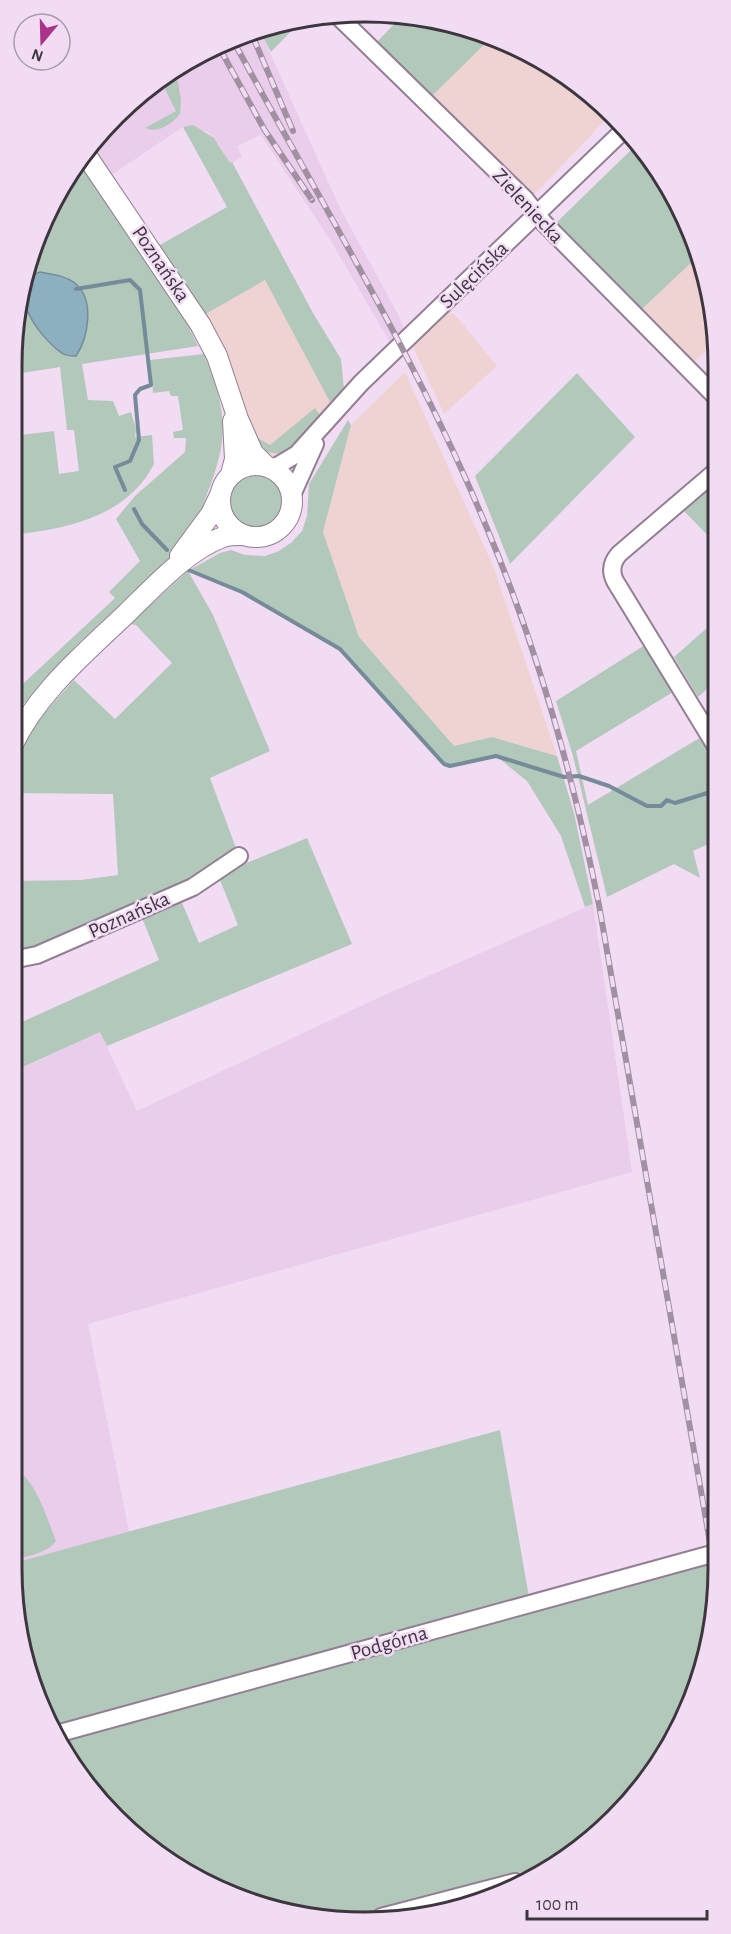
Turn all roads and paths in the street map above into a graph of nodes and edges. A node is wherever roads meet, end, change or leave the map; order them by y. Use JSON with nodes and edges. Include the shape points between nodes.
{"nodes":[{"id":1,"x":345,"y":23,"type":"edge"},
{"id":2,"x":619,"y":135,"type":"edge"},
{"id":3,"x":90,"y":161,"type":"edge"},
{"id":4,"x":536,"y":214,"type":"junction"},
{"id":5,"x":226,"y":382,"type":"junction"},
{"id":6,"x":708,"y":389,"type":"edge"},
{"id":7,"x":326,"y":425,"type":"junction"},
{"id":8,"x":270,"y":468,"type":"junction"},
{"id":9,"x":708,"y":478,"type":"edge"},
{"id":10,"x":226,"y":482,"type":"junction"},
{"id":11,"x":292,"y":495,"type":"junction"},
{"id":12,"x":241,"y":535,"type":"junction"},
{"id":13,"x":165,"y":575,"type":"junction"},
{"id":14,"x":22,"y":725,"type":"edge"},
{"id":15,"x":708,"y":733,"type":"edge"},
{"id":16,"x":239,"y":856,"type":"dead end"},
{"id":17,"x":22,"y":958,"type":"edge"},
{"id":18,"x":708,"y":1555,"type":"edge"},
{"id":19,"x":64,"y":1732,"type":"edge"},
{"id":20,"x":483,"y":1890,"type":"edge"},
{"id":21,"x":415,"y":1908,"type":"edge"}],
"edges":[{"from":1,"to":4,"type":"street","name":"Zieleniecka"},
{"from":2,"to":4,"type":"street","name":"Sulęcińska"},
{"from":3,"to":5,"type":"main road","name":"Poznańska","via":[[200,324]]},
{"from":4,"to":6,"type":"street","name":"Zieleniecka"},
{"from":4,"to":7,"type":"street","name":"Sulęcińska","via":[[361,384]]},
{"from":5,"to":8,"type":"main road","name":"Poznańska","via":[[253,453]]},
{"from":5,"to":10,"type":"main road","name":"Poznańska","via":[[235,443],[235,459]]},
{"from":7,"to":8,"type":"street","name":"Sulęcińska","via":[[297,454]]},
{"from":7,"to":11,"type":"street","name":"Sulęcińska","via":[[305,460]]},
{"from":8,"to":10,"type":"main road","via":[[249,465]]},
{"from":8,"to":11,"type":"main road","via":[[281,476]]},
{"from":9,"to":15,"type":"street","via":[[619,554],[612,572]]},
{"from":10,"to":12,"type":"main road","via":[[223,516]]},
{"from":10,"to":13,"type":"main road","name":"Poznańska","via":[[199,532]]},
{"from":11,"to":12,"type":"main road","via":[[290,514],[277,532],[261,538]]},
{"from":12,"to":13,"type":"main road","name":"Poznańska","via":[[224,536]]},
{"from":13,"to":14,"type":"main road","name":"Poznańska","via":[[62,676]]},
{"from":16,"to":17,"type":"street","name":"Poznańska","via":[[193,887]]},
{"from":18,"to":19,"type":"street","name":"Podgórna"},
{"from":20,"to":21,"type":"street"}]}
